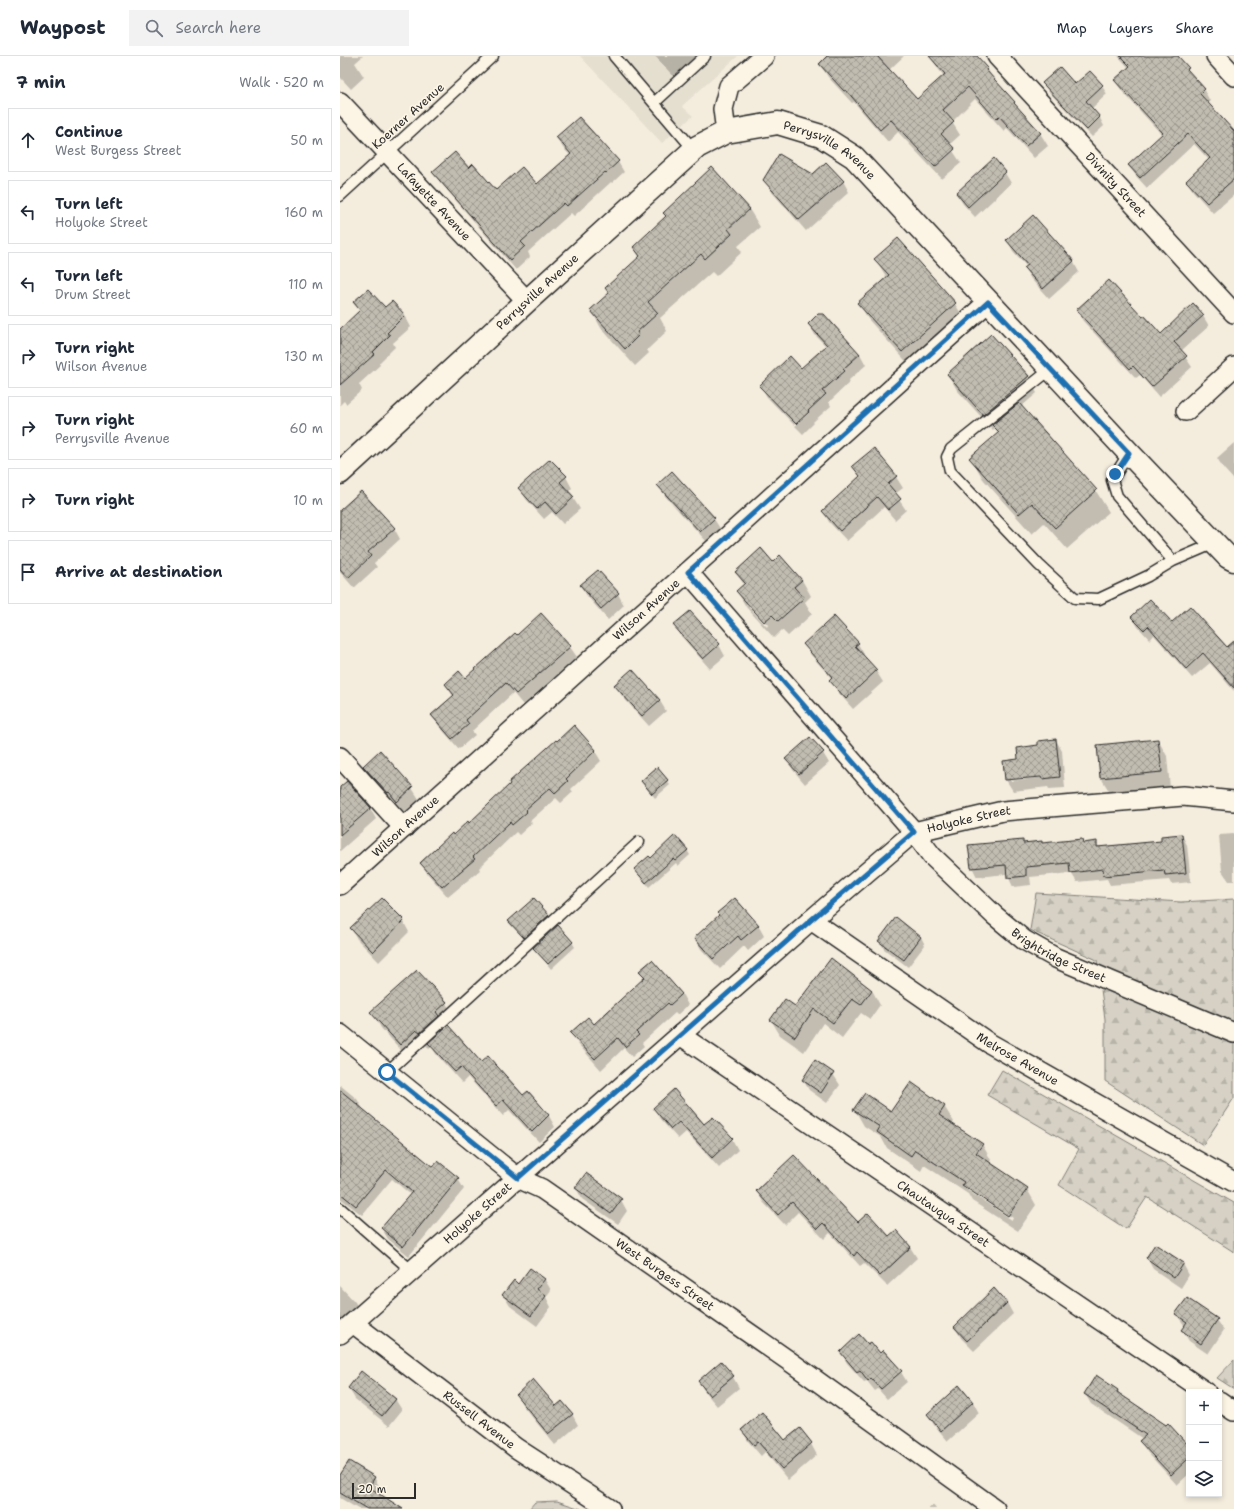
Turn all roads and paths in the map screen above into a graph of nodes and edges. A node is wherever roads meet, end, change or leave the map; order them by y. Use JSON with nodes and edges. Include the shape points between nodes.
{"nodes":[{"id":1,"x":493,"y":56,"type":"edge"},
{"id":2,"x":614,"y":56,"type":"edge"},
{"id":3,"x":705,"y":56,"type":"edge"},
{"id":4,"x":764,"y":56,"type":"edge"},
{"id":5,"x":997,"y":56,"type":"edge"},
{"id":6,"x":1216,"y":56,"type":"edge"},
{"id":7,"x":1234,"y":76,"type":"edge"},
{"id":8,"x":340,"y":102,"type":"edge"},
{"id":9,"x":654,"y":103,"type":"junction"},
{"id":10,"x":726,"y":132,"type":"junction"},
{"id":11,"x":694,"y":150,"type":"junction"},
{"id":12,"x":388,"y":152,"type":"junction"},
{"id":13,"x":340,"y":196,"type":"edge"},
{"id":14,"x":527,"y":301,"type":"junction"},
{"id":15,"x":988,"y":302,"type":"junction"},
{"id":16,"x":1234,"y":313,"type":"edge"},
{"id":17,"x":1234,"y":367,"type":"edge"},
{"id":18,"x":1051,"y":369,"type":"junction"},
{"id":19,"x":1186,"y":411,"type":"dead end"},
{"id":20,"x":1129,"y":453,"type":"junction"},
{"id":21,"x":340,"y":473,"type":"edge"},
{"id":22,"x":1215,"y":543,"type":"junction"},
{"id":23,"x":1234,"y":560,"type":"edge"},
{"id":24,"x":1173,"y":561,"type":"junction"},
{"id":25,"x":688,"y":572,"type":"junction"},
{"id":26,"x":340,"y":757,"type":"edge"},
{"id":27,"x":1234,"y":801,"type":"edge"},
{"id":28,"x":404,"y":828,"type":"junction"},
{"id":29,"x":914,"y":832,"type":"junction"},
{"id":30,"x":639,"y":842,"type":"dead end"},
{"id":31,"x":340,"y":885,"type":"edge"},
{"id":32,"x":811,"y":920,"type":"junction"},
{"id":33,"x":1234,"y":1033,"type":"edge"},
{"id":34,"x":340,"y":1034,"type":"edge"},
{"id":35,"x":680,"y":1035,"type":"junction"},
{"id":36,"x":387,"y":1072,"type":"junction"},
{"id":37,"x":518,"y":1178,"type":"junction"},
{"id":38,"x":1234,"y":1182,"type":"edge"},
{"id":39,"x":340,"y":1208,"type":"edge"},
{"id":40,"x":412,"y":1271,"type":"junction"},
{"id":41,"x":346,"y":1329,"type":"edge"},
{"id":42,"x":1202,"y":1389,"type":"edge"},
{"id":43,"x":1222,"y":1403,"type":"edge"},
{"id":44,"x":1234,"y":1411,"type":"edge"},
{"id":45,"x":610,"y":1509,"type":"edge"},
{"id":46,"x":995,"y":1509,"type":"edge"}],
"edges":[{"from":1,"to":12,"type":"lane","name":"Koerner Avenue"},
{"from":2,"to":9,"type":"lane"},
{"from":3,"to":9,"type":"lane"},
{"from":4,"to":10,"type":"street","via":[[729,86],[723,109]]},
{"from":5,"to":16,"type":"street","name":"Divinity Street"},
{"from":6,"to":7,"type":"street"},
{"from":8,"to":12,"type":"street","name":"Lafayette Avenue"},
{"from":9,"to":11,"type":"lane"},
{"from":10,"to":11,"type":"street","name":"Perrysville Avenue"},
{"from":10,"to":15,"type":"street","name":"Perrysville Avenue","via":[[778,123],[821,136],[854,157]]},
{"from":11,"to":14,"type":"street","name":"Perrysville Avenue"},
{"from":12,"to":13,"type":"lane","name":"Koerner Avenue"},
{"from":12,"to":14,"type":"street","name":"Lafayette Avenue"},
{"from":14,"to":21,"type":"street","name":"Perrysville Avenue"},
{"from":15,"to":18,"type":"street","name":"Perrysville Avenue"},
{"from":15,"to":25,"type":"street","name":"Wilson Avenue"},
{"from":17,"to":19,"type":"street"},
{"from":18,"to":20,"type":"street","name":"Perrysville Avenue"},
{"from":18,"to":24,"type":"lane","via":[[951,449],[947,457],[950,471],[1039,566],[1075,598],[1098,599],[1148,576]]},
{"from":20,"to":22,"type":"street","name":"Perrysville Avenue"},
{"from":20,"to":24,"type":"lane","via":[[1112,480],[1117,496]]},
{"from":22,"to":23,"type":"street","name":"Perrysville Avenue"},
{"from":22,"to":24,"type":"lane"},
{"from":25,"to":28,"type":"street","name":"Wilson Avenue"},
{"from":25,"to":29,"type":"street","name":"Brightridge Street"},
{"from":26,"to":28,"type":"street"},
{"from":27,"to":29,"type":"street","name":"Holyoke Street","via":[[1182,796],[1003,811]]},
{"from":28,"to":31,"type":"street","name":"Wilson Avenue"},
{"from":29,"to":32,"type":"street","name":"Holyoke Street"},
{"from":29,"to":33,"type":"street","name":"Brightridge Street","via":[[932,856],[1024,940],[1056,958]]},
{"from":30,"to":36,"type":"lane"},
{"from":32,"to":35,"type":"street","name":"Holyoke Street"},
{"from":32,"to":38,"type":"street","name":"Melrose Avenue","via":[[989,1043]]},
{"from":34,"to":36,"type":"street","name":"West Burgess Street"},
{"from":35,"to":37,"type":"street","name":"Holyoke Street"},
{"from":35,"to":42,"type":"street","name":"Chautauqua Street"},
{"from":36,"to":37,"type":"street","name":"West Burgess Street"},
{"from":37,"to":40,"type":"street","name":"Holyoke Street"},
{"from":37,"to":46,"type":"street","name":"West Burgess Street","via":[[542,1189],[792,1363]]},
{"from":39,"to":40,"type":"lane"},
{"from":40,"to":41,"type":"street","name":"Holyoke Street"},
{"from":41,"to":45,"type":"street","name":"Russell Avenue","via":[[516,1448]]},
{"from":43,"to":44,"type":"street"}]}
